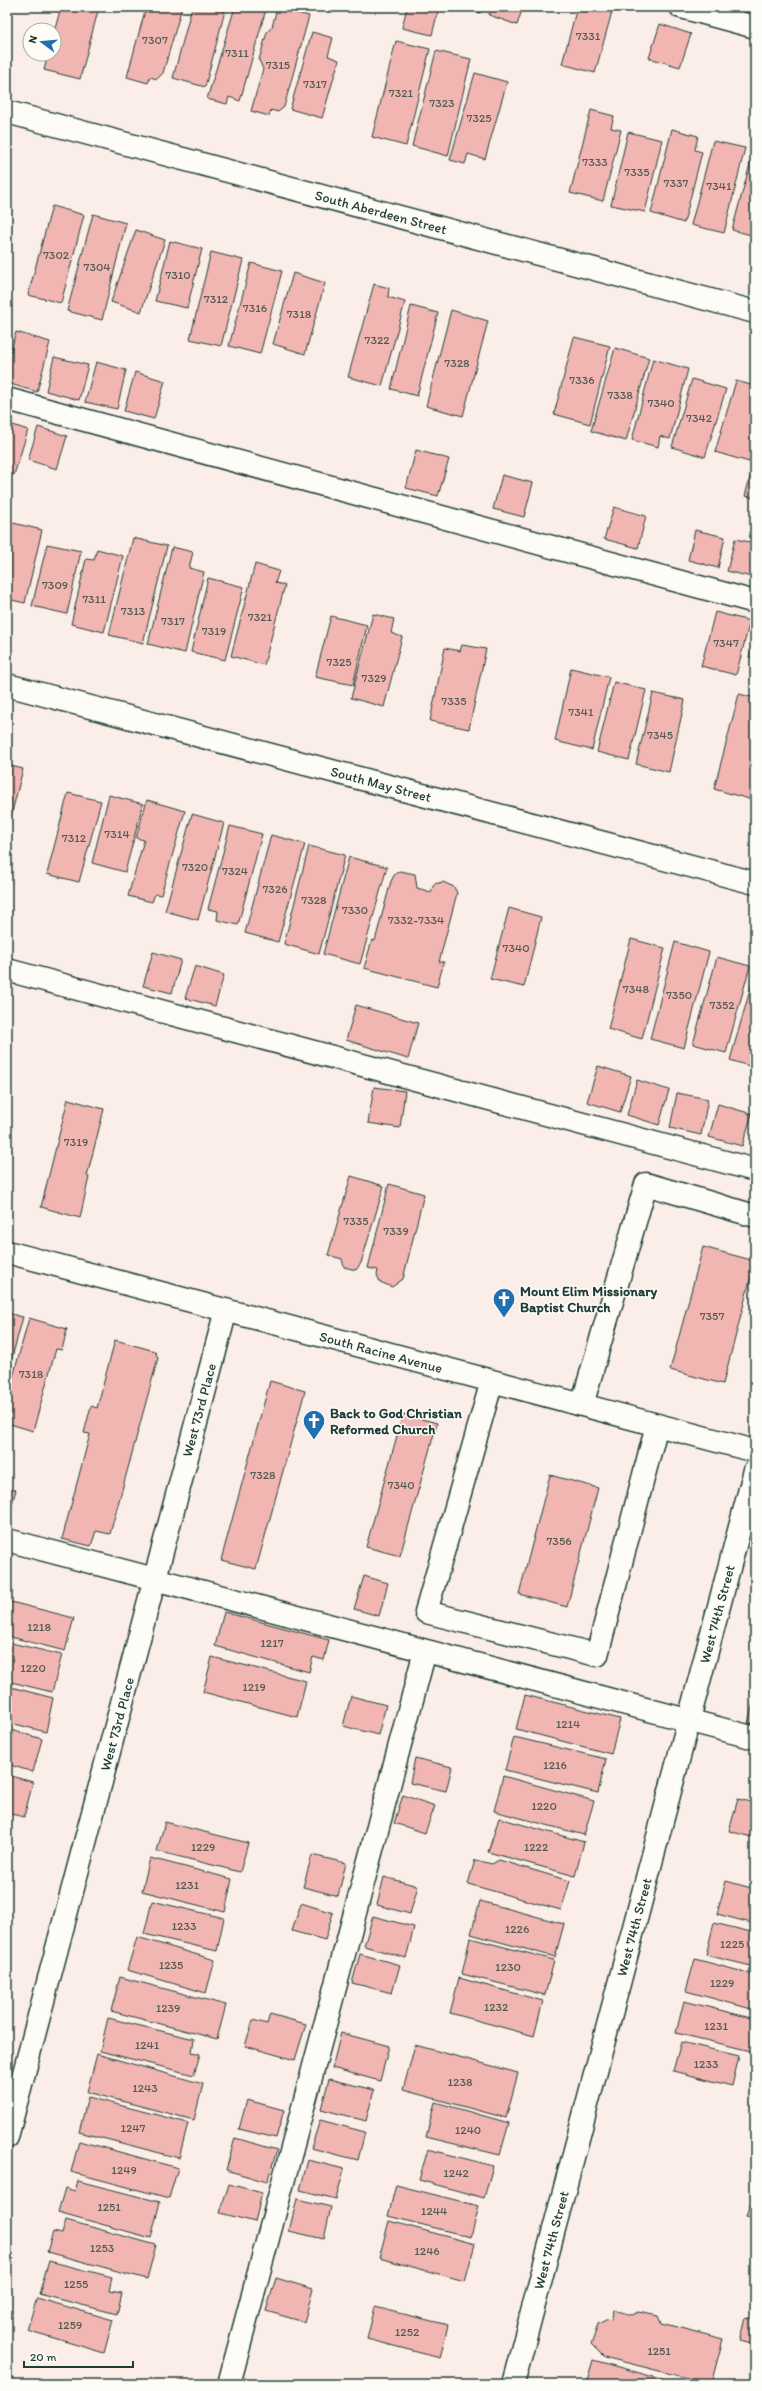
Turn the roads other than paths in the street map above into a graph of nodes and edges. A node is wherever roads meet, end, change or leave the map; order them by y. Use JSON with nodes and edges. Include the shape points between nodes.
{"nodes":[{"id":1,"x":681,"y":7,"type":"edge"},
{"id":2,"x":755,"y":27,"type":"edge"},
{"id":3,"x":7,"y":112,"type":"edge"},
{"id":4,"x":755,"y":312,"type":"edge"},
{"id":5,"x":7,"y":399,"type":"edge"},
{"id":6,"x":755,"y":602,"type":"edge"},
{"id":7,"x":7,"y":685,"type":"edge"},
{"id":8,"x":755,"y":883,"type":"edge"},
{"id":9,"x":7,"y":970,"type":"edge"},
{"id":10,"x":755,"y":1170,"type":"edge"},
{"id":11,"x":755,"y":1216,"type":"edge"},
{"id":12,"x":7,"y":1252,"type":"edge"},
{"id":13,"x":226,"y":1310,"type":"junction"},
{"id":14,"x":492,"y":1381,"type":"junction"},
{"id":15,"x":582,"y":1405,"type":"junction"},
{"id":16,"x":657,"y":1425,"type":"junction"},
{"id":17,"x":755,"y":1451,"type":"edge"},
{"id":18,"x":755,"y":1470,"type":"edge"},
{"id":19,"x":7,"y":1540,"type":"edge"},
{"id":20,"x":155,"y":1579,"type":"junction"},
{"id":21,"x":425,"y":1651,"type":"junction"},
{"id":22,"x":688,"y":1721,"type":"junction"},
{"id":23,"x":755,"y":1738,"type":"edge"},
{"id":24,"x":7,"y":2137,"type":"edge"},
{"id":25,"x":229,"y":2384,"type":"edge"},
{"id":26,"x":513,"y":2384,"type":"edge"}],
"edges":[{"from":1,"to":2,"type":"street"},
{"from":3,"to":4,"type":"street","name":"South Aberdeen Street"},
{"from":5,"to":6,"type":"street"},
{"from":7,"to":8,"type":"street","name":"South May Street"},
{"from":9,"to":10,"type":"street"},
{"from":11,"to":15,"type":"street","via":[[646,1184]]},
{"from":12,"to":13,"type":"street","name":"South Racine Avenue"},
{"from":13,"to":14,"type":"street","name":"South Racine Avenue"},
{"from":13,"to":20,"type":"street","name":"West 73rd Place"},
{"from":14,"to":15,"type":"street","name":"South Racine Avenue"},
{"from":14,"to":16,"type":"street","via":[[426,1612],[597,1655]]},
{"from":15,"to":16,"type":"street","name":"South Racine Avenue"},
{"from":16,"to":17,"type":"street","name":"South Racine Avenue"},
{"from":18,"to":22,"type":"street","name":"West 74th Street"},
{"from":19,"to":20,"type":"street"},
{"from":20,"to":21,"type":"street"},
{"from":20,"to":24,"type":"street","name":"West 73rd Place"},
{"from":21,"to":22,"type":"street"},
{"from":21,"to":25,"type":"street"},
{"from":22,"to":23,"type":"street"},
{"from":22,"to":26,"type":"street","name":"West 74th Street"}]}
